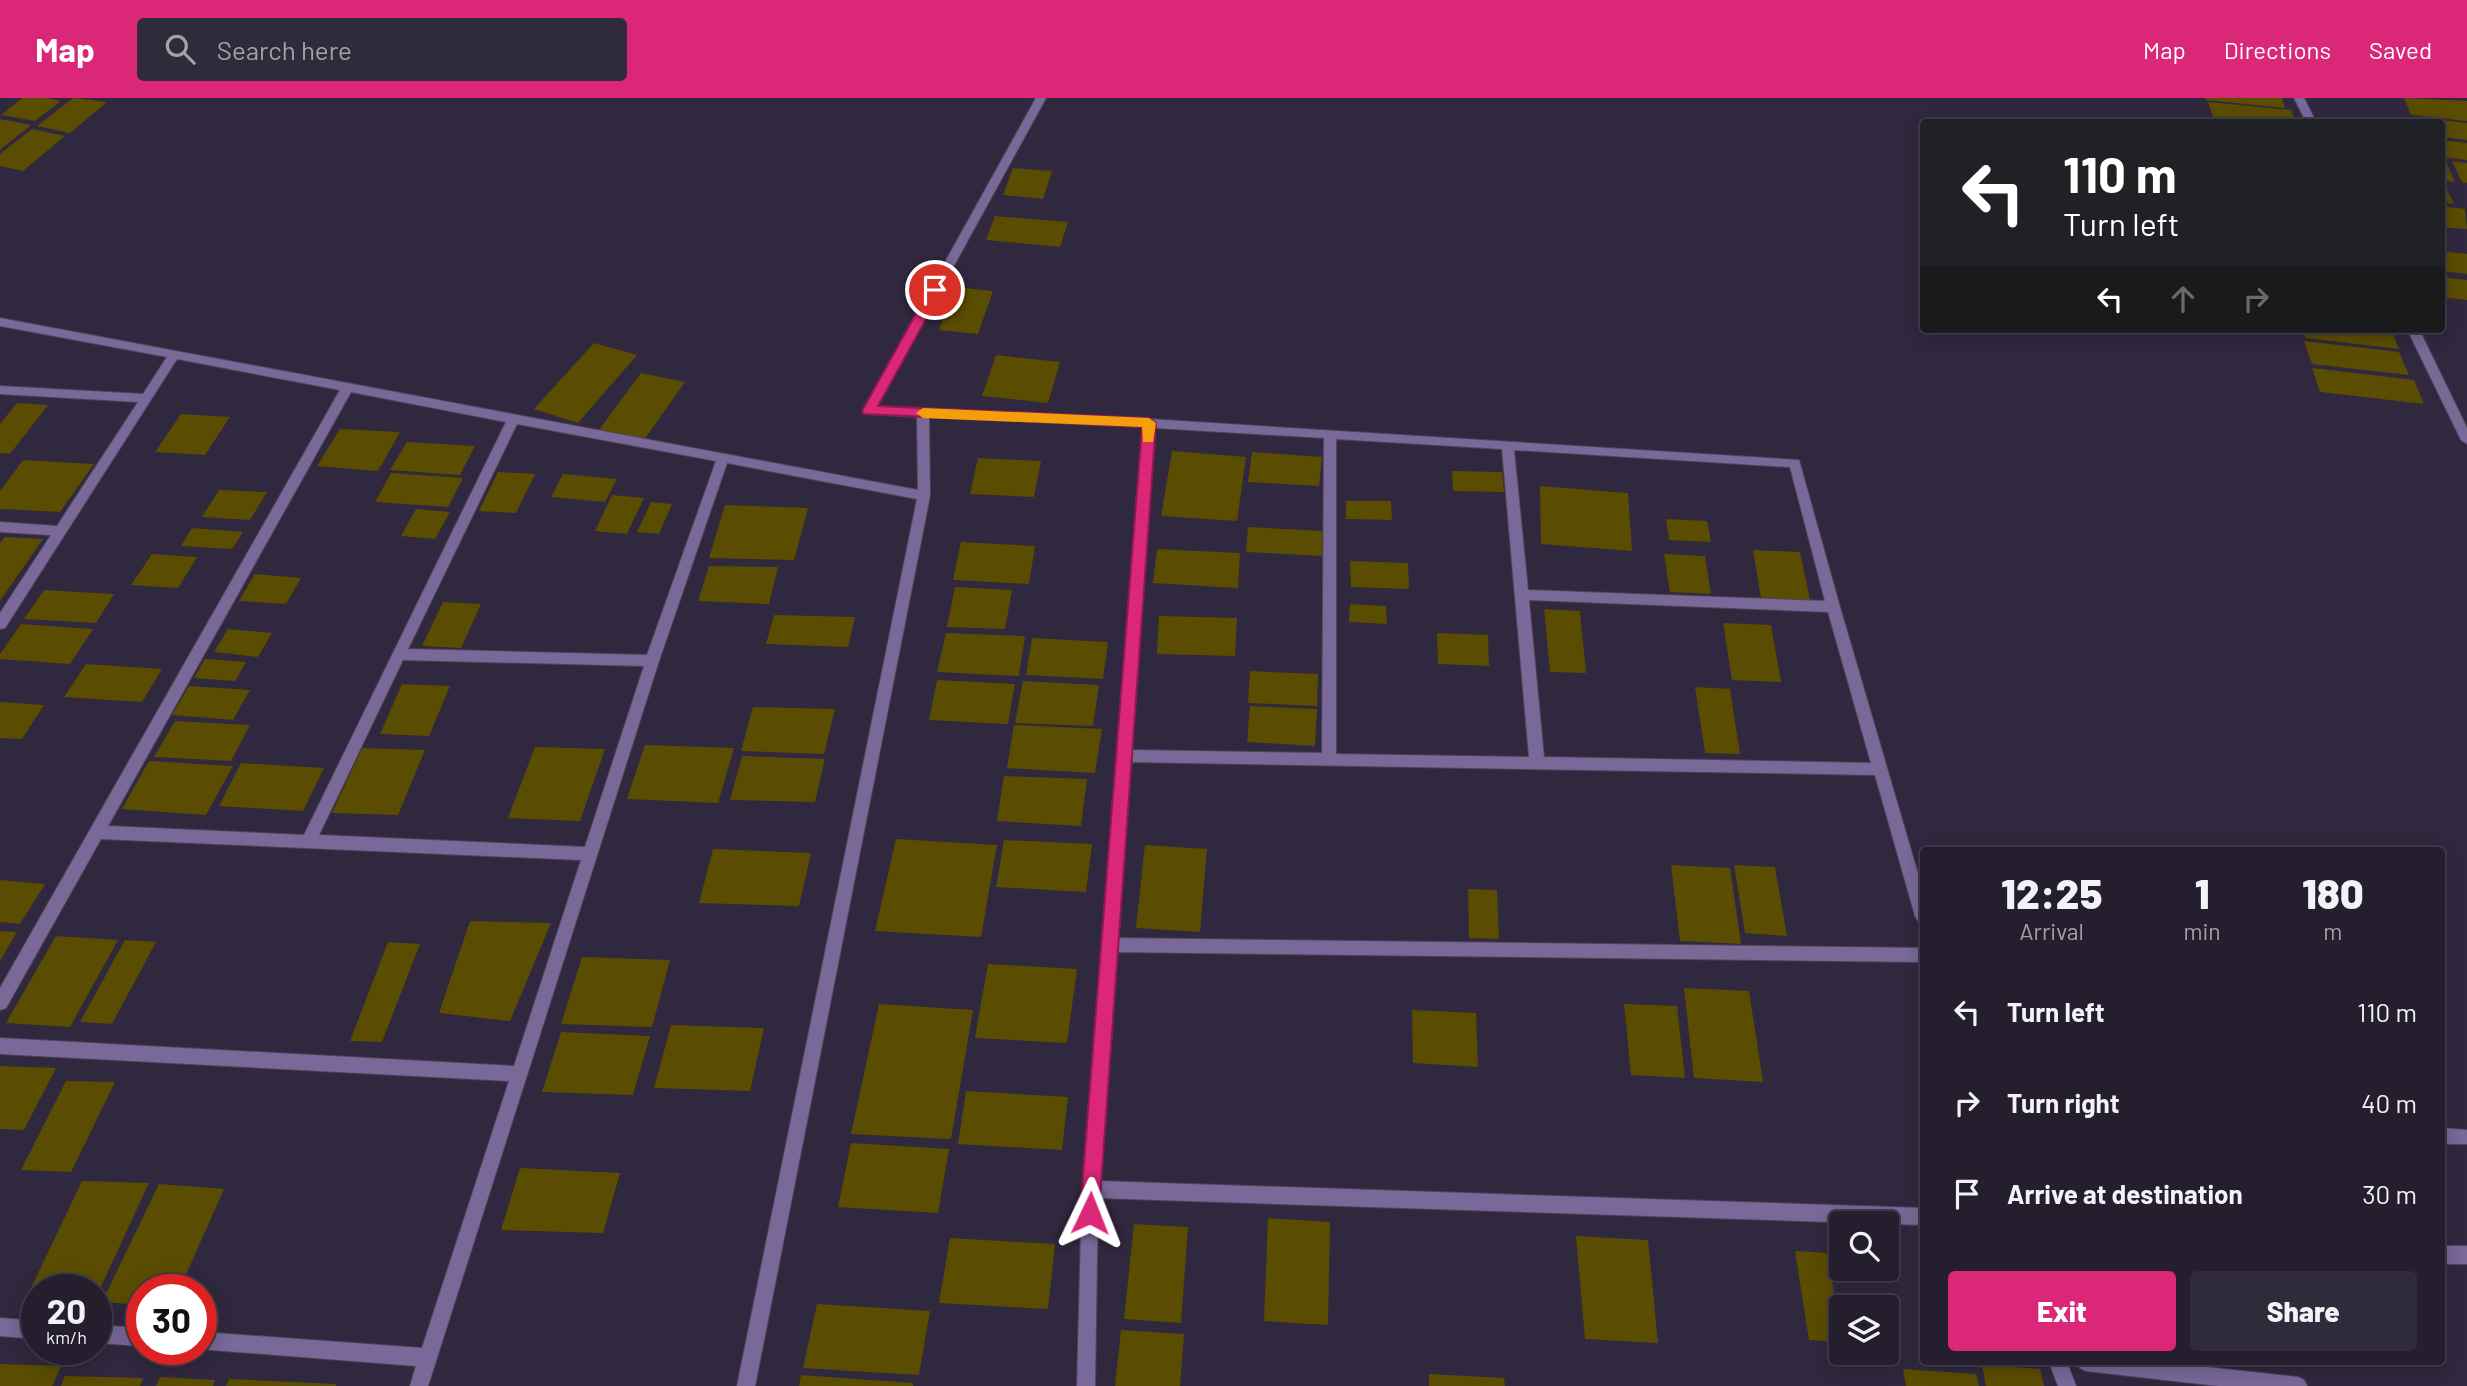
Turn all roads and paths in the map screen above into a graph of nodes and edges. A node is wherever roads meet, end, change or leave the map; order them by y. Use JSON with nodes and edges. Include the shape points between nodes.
{"nodes":[{"id":1,"x":1041,"y":98,"type":"edge"},
{"id":2,"x":2299,"y":98,"type":"edge"},
{"id":3,"x":2310,"y":119,"type":"edge"},
{"id":4,"x":0,"y":322,"type":"edge"},
{"id":5,"x":2415,"y":333,"type":"edge"},
{"id":6,"x":174,"y":355,"type":"junction"},
{"id":7,"x":348,"y":387,"type":"junction"},
{"id":8,"x":0,"y":390,"type":"edge"},
{"id":9,"x":146,"y":398,"type":"junction"},
{"id":10,"x":923,"y":413,"type":"junction"},
{"id":11,"x":513,"y":419,"type":"junction"},
{"id":12,"x":1149,"y":423,"type":"junction"},
{"id":13,"x":1330,"y":435,"type":"junction"},
{"id":14,"x":2467,"y":440,"type":"edge"},
{"id":15,"x":1507,"y":446,"type":"junction"},
{"id":16,"x":723,"y":458,"type":"junction"},
{"id":17,"x":924,"y":496,"type":"junction"},
{"id":18,"x":0,"y":527,"type":"edge"},
{"id":19,"x":62,"y":531,"type":"junction"},
{"id":20,"x":1522,"y":595,"type":"junction"},
{"id":21,"x":1833,"y":607,"type":"junction"},
{"id":22,"x":0,"y":624,"type":"edge"},
{"id":23,"x":399,"y":654,"type":"junction"},
{"id":24,"x":652,"y":661,"type":"junction"},
{"id":25,"x":1123,"y":756,"type":"junction"},
{"id":26,"x":1329,"y":760,"type":"junction"},
{"id":27,"x":1537,"y":763,"type":"junction"},
{"id":28,"x":1882,"y":769,"type":"junction"},
{"id":29,"x":96,"y":832,"type":"junction"},
{"id":30,"x":309,"y":840,"type":"junction"},
{"id":31,"x":590,"y":853,"type":"junction"},
{"id":32,"x":1920,"y":905,"type":"edge"},
{"id":33,"x":1109,"y":945,"type":"junction"},
{"id":34,"x":1920,"y":955,"type":"edge"},
{"id":35,"x":0,"y":1003,"type":"edge"},
{"id":36,"x":0,"y":1046,"type":"edge"},
{"id":37,"x":519,"y":1074,"type":"junction"},
{"id":38,"x":2445,"y":1136,"type":"edge"},
{"id":39,"x":2465,"y":1137,"type":"dead end"},
{"id":40,"x":1090,"y":1189,"type":"junction"},
{"id":41,"x":1920,"y":1217,"type":"edge"},
{"id":42,"x":2445,"y":1255,"type":"edge"},
{"id":43,"x":2467,"y":1255,"type":"edge"},
{"id":44,"x":0,"y":1327,"type":"edge"},
{"id":45,"x":21,"y":1329,"type":"edge"},
{"id":46,"x":217,"y":1342,"type":"edge"},
{"id":47,"x":429,"y":1357,"type":"junction"},
{"id":48,"x":2060,"y":1365,"type":"edge"},
{"id":49,"x":2112,"y":1365,"type":"edge"},
{"id":50,"x":419,"y":1386,"type":"edge"},
{"id":51,"x":746,"y":1386,"type":"edge"},
{"id":52,"x":1086,"y":1386,"type":"edge"},
{"id":53,"x":2067,"y":1386,"type":"edge"},
{"id":54,"x":2298,"y":1386,"type":"edge"}],
"edges":[{"from":1,"to":10,"type":"street","via":[[869,411]]},
{"from":2,"to":3,"type":"street"},
{"from":4,"to":6,"type":"street"},
{"from":5,"to":14,"type":"street"},
{"from":6,"to":7,"type":"street"},
{"from":6,"to":9,"type":"street"},
{"from":7,"to":11,"type":"street"},
{"from":7,"to":29,"type":"street"},
{"from":8,"to":9,"type":"street"},
{"from":9,"to":19,"type":"street"},
{"from":10,"to":12,"type":"street"},
{"from":10,"to":17,"type":"street"},
{"from":11,"to":16,"type":"street"},
{"from":11,"to":23,"type":"street"},
{"from":12,"to":13,"type":"street"},
{"from":12,"to":25,"type":"street"},
{"from":13,"to":15,"type":"street"},
{"from":13,"to":26,"type":"street"},
{"from":15,"to":20,"type":"street"},
{"from":15,"to":21,"type":"street","via":[[1795,463]]},
{"from":16,"to":17,"type":"street"},
{"from":16,"to":24,"type":"street"},
{"from":17,"to":51,"type":"street"},
{"from":18,"to":19,"type":"street"},
{"from":19,"to":22,"type":"street"},
{"from":20,"to":21,"type":"street"},
{"from":20,"to":27,"type":"street"},
{"from":21,"to":28,"type":"street"},
{"from":23,"to":24,"type":"street"},
{"from":23,"to":30,"type":"street"},
{"from":24,"to":31,"type":"street"},
{"from":25,"to":26,"type":"street"},
{"from":25,"to":33,"type":"street"},
{"from":26,"to":27,"type":"street"},
{"from":27,"to":28,"type":"street"},
{"from":28,"to":32,"type":"street"},
{"from":29,"to":30,"type":"street"},
{"from":29,"to":35,"type":"street"},
{"from":30,"to":31,"type":"street"},
{"from":31,"to":37,"type":"street"},
{"from":33,"to":34,"type":"street"},
{"from":33,"to":40,"type":"street"},
{"from":36,"to":37,"type":"street"},
{"from":37,"to":47,"type":"street"},
{"from":38,"to":39,"type":"street"},
{"from":40,"to":41,"type":"street"},
{"from":40,"to":52,"type":"street"},
{"from":42,"to":43,"type":"street"},
{"from":44,"to":45,"type":"street"},
{"from":46,"to":47,"type":"street"},
{"from":47,"to":50,"type":"street"},
{"from":48,"to":53,"type":"street"},
{"from":49,"to":54,"type":"street"}]}
